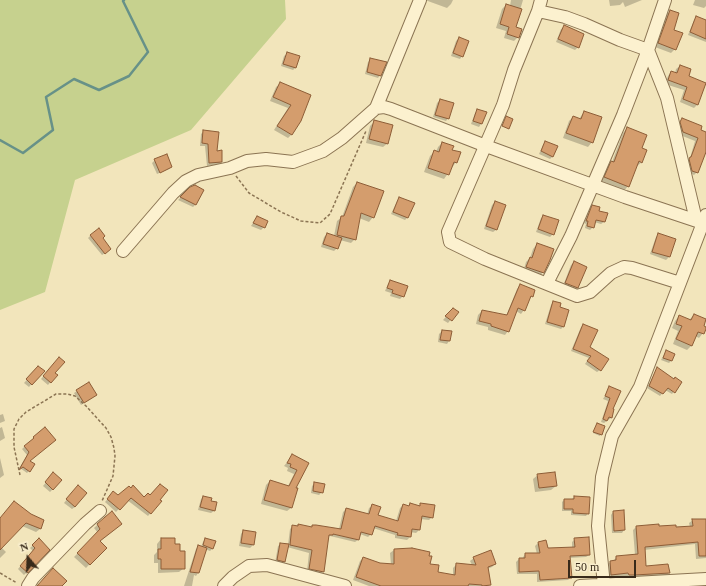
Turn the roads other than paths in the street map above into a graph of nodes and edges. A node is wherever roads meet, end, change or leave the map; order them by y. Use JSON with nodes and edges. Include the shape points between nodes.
{"nodes":[{"id":1,"x":420,"y":0,"type":"edge"},
{"id":2,"x":665,"y":0,"type":"edge"},
{"id":3,"x":540,"y":5,"type":"edge"},
{"id":4,"x":648,"y":50,"type":"junction"},
{"id":5,"x":376,"y":108,"type":"junction"},
{"id":6,"x":486,"y":146,"type":"junction"},
{"id":7,"x":593,"y":185,"type":"junction"},
{"id":8,"x":702,"y":219,"type":"edge"},
{"id":9,"x":123,"y":251,"type":"dead end"},
{"id":10,"x":547,"y":283,"type":"junction"},
{"id":11,"x":680,"y":283,"type":"junction"},
{"id":12,"x":100,"y":511,"type":"road end"},
{"id":13,"x":706,"y":579,"type":"edge"},
{"id":14,"x":24,"y":585,"type":"edge"},
{"id":15,"x":604,"y":585,"type":"edge"},
{"id":16,"x":224,"y":586,"type":"edge"},
{"id":17,"x":345,"y":586,"type":"edge"},
{"id":18,"x":580,"y":586,"type":"edge"}],
"edges":[{"from":1,"to":5,"type":"street"},
{"from":2,"to":4,"type":"street"},
{"from":3,"to":4,"type":"street"},
{"from":3,"to":6,"type":"street"},
{"from":4,"to":7,"type":"street"},
{"from":4,"to":8,"type":"street","via":[[667,98]]},
{"from":5,"to":6,"type":"street","via":[[391,109]]},
{"from":5,"to":9,"type":"street","via":[[323,151],[293,162],[266,159],[247,161],[230,168],[198,175],[173,193]]},
{"from":6,"to":7,"type":"street"},
{"from":6,"to":10,"type":"street","via":[[448,232],[450,242],[485,260]]},
{"from":7,"to":8,"type":"street"},
{"from":7,"to":10,"type":"street"},
{"from":8,"to":11,"type":"street"},
{"from":10,"to":11,"type":"street","via":[[577,296],[590,292],[611,273],[624,267]]},
{"from":11,"to":15,"type":"street","via":[[640,387],[612,436],[602,477],[598,526]]},
{"from":12,"to":14,"type":"street"},
{"from":13,"to":15,"type":"street"},
{"from":15,"to":18,"type":"street"},
{"from":16,"to":17,"type":"street","via":[[249,566],[267,565]]}]}
